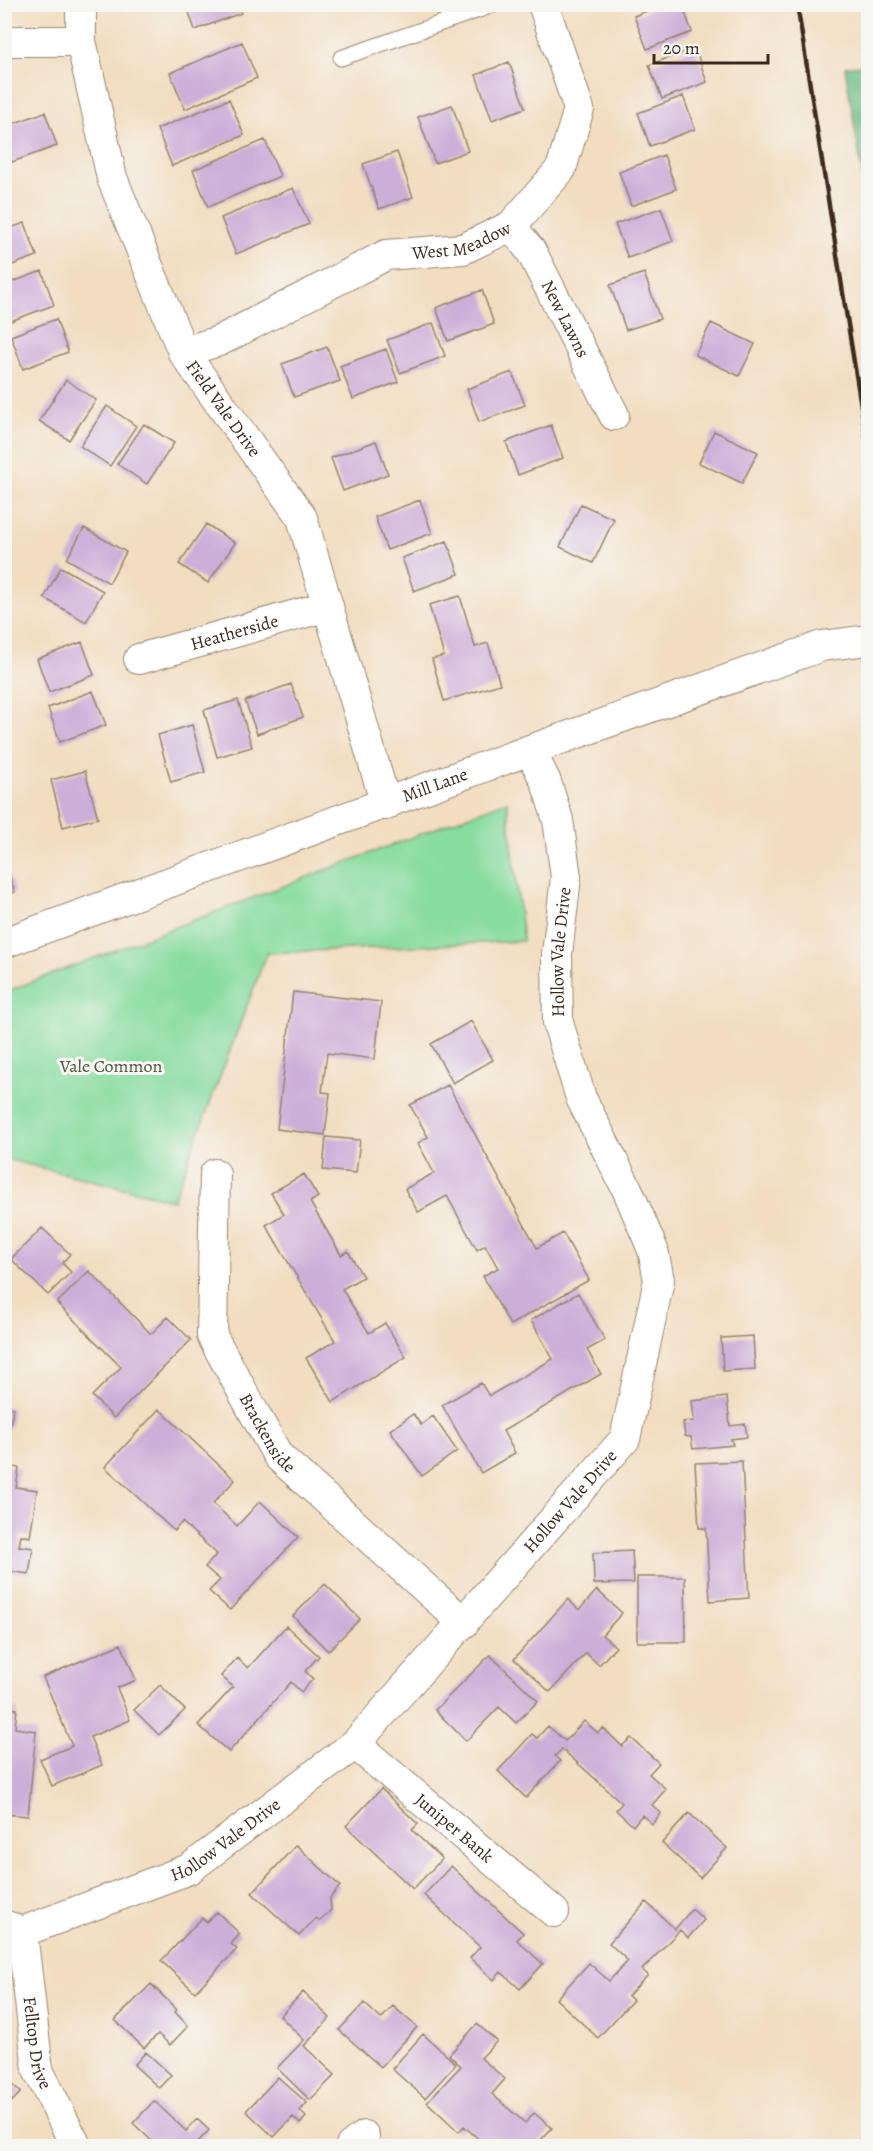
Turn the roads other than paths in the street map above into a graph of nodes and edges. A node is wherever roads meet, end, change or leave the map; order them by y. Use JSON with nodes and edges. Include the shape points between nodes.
{"nodes":[{"id":1,"x":81,"y":4,"type":"edge"},
{"id":2,"x":496,"y":4,"type":"edge"},
{"id":3,"x":543,"y":4,"type":"edge"},
{"id":4,"x":4,"y":41,"type":"edge"},
{"id":5,"x":81,"y":41,"type":"junction"},
{"id":6,"x":341,"y":58,"type":"dead end"},
{"id":7,"x":511,"y":226,"type":"junction"},
{"id":8,"x":183,"y":352,"type":"junction"},
{"id":9,"x":614,"y":415,"type":"dead end"},
{"id":10,"x":328,"y":606,"type":"junction"},
{"id":11,"x":868,"y":640,"type":"edge"},
{"id":12,"x":140,"y":659,"type":"dead end"},
{"id":13,"x":530,"y":750,"type":"junction"},
{"id":14,"x":386,"y":805,"type":"junction"},
{"id":15,"x":4,"y":943,"type":"edge"},
{"id":16,"x":215,"y":1174,"type":"dead end"},
{"id":17,"x":464,"y":1623,"type":"junction"},
{"id":18,"x":355,"y":1744,"type":"junction"},
{"id":19,"x":554,"y":1912,"type":"dead end"},
{"id":20,"x":13,"y":1928,"type":"edge"},
{"id":21,"x":76,"y":2146,"type":"edge"}],
"edges":[{"from":1,"to":5,"type":"street","name":"Field Vale Drive"},
{"from":2,"to":6,"type":"lane"},
{"from":3,"to":7,"type":"street","name":"West Meadow","via":[[579,109],[561,170]]},
{"from":4,"to":5,"type":"street"},
{"from":5,"to":8,"type":"street","name":"Field Vale Drive","via":[[112,178]]},
{"from":7,"to":8,"type":"street","name":"West Meadow","via":[[463,249],[386,255],[219,341]]},
{"from":7,"to":9,"type":"street","name":"New Lawns","via":[[531,251]]},
{"from":8,"to":10,"type":"street","name":"Field Vale Drive","via":[[302,518]]},
{"from":10,"to":12,"type":"street","name":"Heatherside"},
{"from":10,"to":14,"type":"street","name":"Field Vale Drive"},
{"from":11,"to":13,"type":"street","name":"Mill Lane","via":[[822,646]]},
{"from":13,"to":14,"type":"street","name":"Mill Lane"},
{"from":13,"to":17,"type":"street","name":"Hollow Vale Drive","via":[[558,820],[566,877],[557,954],[558,1023],[581,1098],[628,1191],[652,1250],[658,1280],[625,1439]]},
{"from":14,"to":15,"type":"street","name":"Mill Lane"},
{"from":16,"to":17,"type":"street","name":"Brackenside","via":[[212,1336],[278,1456]]},
{"from":17,"to":18,"type":"street","name":"Hollow Vale Drive"},
{"from":18,"to":19,"type":"street","name":"Juniper Bank"},
{"from":18,"to":20,"type":"street","name":"Hollow Vale Drive","via":[[189,1869]]},
{"from":20,"to":21,"type":"street","name":"Felltop Drive","via":[[38,2070]]}]}
